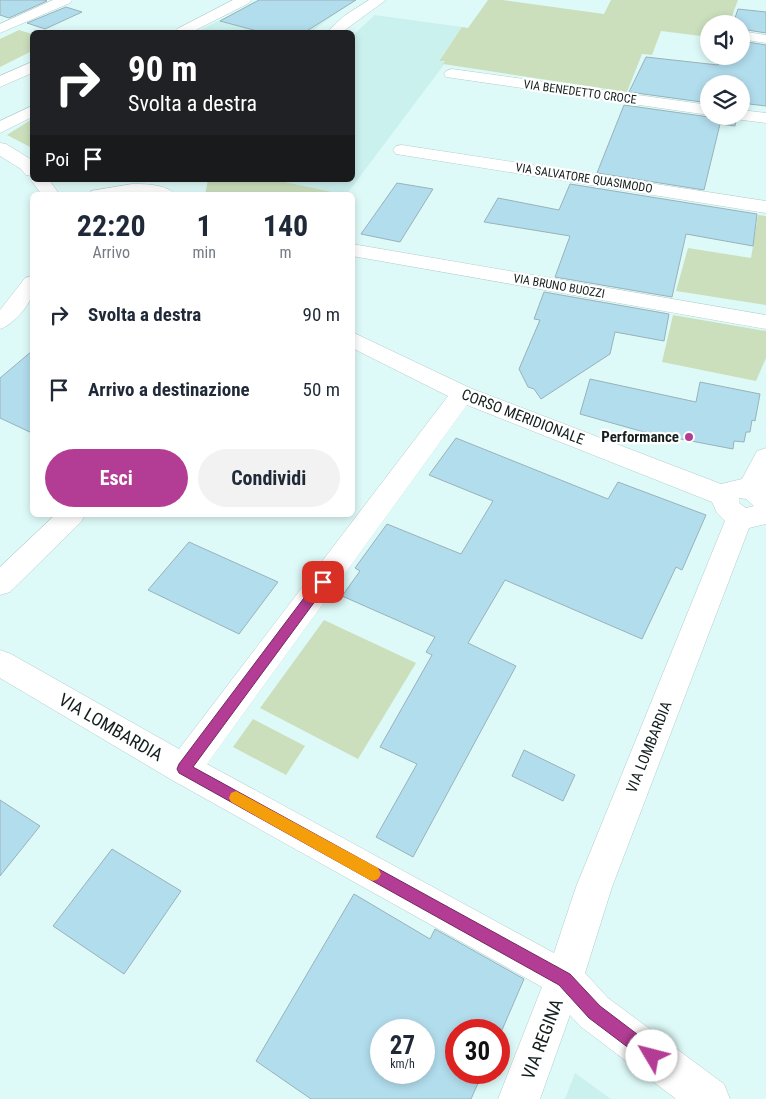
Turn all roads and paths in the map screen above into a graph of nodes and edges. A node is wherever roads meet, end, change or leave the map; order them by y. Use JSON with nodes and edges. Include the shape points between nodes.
{"nodes":[{"id":1,"x":66,"y":0,"type":"edge"},
{"id":2,"x":244,"y":0,"type":"edge"},
{"id":3,"x":379,"y":0,"type":"edge"},
{"id":4,"x":0,"y":29,"type":"edge"},
{"id":5,"x":186,"y":30,"type":"edge"},
{"id":6,"x":336,"y":30,"type":"edge"},
{"id":7,"x":750,"y":36,"type":"edge"},
{"id":8,"x":766,"y":39,"type":"edge"},
{"id":9,"x":30,"y":68,"type":"edge"},
{"id":10,"x":452,"y":74,"type":"dead end"},
{"id":11,"x":0,"y":82,"type":"edge"},
{"id":12,"x":700,"y":109,"type":"edge"},
{"id":13,"x":30,"y":112,"type":"edge"},
{"id":14,"x":750,"y":116,"type":"edge"},
{"id":15,"x":766,"y":118,"type":"edge"},
{"id":16,"x":0,"y":128,"type":"edge"},
{"id":17,"x":0,"y":148,"type":"edge"},
{"id":18,"x":402,"y":150,"type":"dead end"},
{"id":19,"x":30,"y":166,"type":"edge"},
{"id":20,"x":140,"y":182,"type":"edge"},
{"id":21,"x":126,"y":189,"type":"junction"},
{"id":22,"x":112,"y":192,"type":"edge"},
{"id":23,"x":174,"y":192,"type":"edge"},
{"id":24,"x":766,"y":206,"type":"edge"},
{"id":25,"x":355,"y":251,"type":"edge"},
{"id":26,"x":30,"y":285,"type":"edge"},
{"id":27,"x":18,"y":305,"type":"edge"},
{"id":28,"x":766,"y":322,"type":"edge"},
{"id":29,"x":355,"y":340,"type":"edge"},
{"id":30,"x":462,"y":394,"type":"junction"},
{"id":31,"x":766,"y":457,"type":"edge"},
{"id":32,"x":750,"y":504,"type":"edge"},
{"id":33,"x":70,"y":517,"type":"edge"},
{"id":34,"x":0,"y":584,"type":"edge"},
{"id":35,"x":0,"y":663,"type":"edge"},
{"id":36,"x":184,"y":769,"type":"junction"},
{"id":37,"x":564,"y":980,"type":"junction"},
{"id":38,"x":519,"y":1099,"type":"edge"},
{"id":39,"x":709,"y":1099,"type":"edge"}],
"edges":[{"from":1,"to":4,"type":"street"},
{"from":2,"to":5,"type":"street"},
{"from":3,"to":6,"type":"street"},
{"from":7,"to":8,"type":"street"},
{"from":9,"to":11,"type":"street"},
{"from":10,"to":12,"type":"street","name":"VIA BENEDETTO CROCE"},
{"from":13,"to":16,"type":"street"},
{"from":14,"to":15,"type":"street"},
{"from":17,"to":19,"type":"street"},
{"from":18,"to":24,"type":"street","name":"VIA SALVATORE QUASIMODO"},
{"from":20,"to":21,"type":"street"},
{"from":21,"to":22,"type":"street"},
{"from":21,"to":23,"type":"street"},
{"from":25,"to":28,"type":"street","name":"VIA BRUNO BUOZZI"},
{"from":26,"to":27,"type":"street"},
{"from":29,"to":30,"type":"street","name":"CORSO MERIDIONALE"},
{"from":30,"to":32,"type":"street","name":"CORSO MERIDIONALE"},
{"from":30,"to":36,"type":"street"},
{"from":31,"to":32,"type":"street","name":"VIA LOMBARDIA"},
{"from":32,"to":37,"type":"street","name":"VIA LOMBARDIA","via":[[594,887]]},
{"from":33,"to":34,"type":"street"},
{"from":35,"to":36,"type":"street","name":"VIA LOMBARDIA"},
{"from":36,"to":37,"type":"street","name":"VIA LOMBARDIA"},
{"from":37,"to":38,"type":"street","name":"VIA REGINA"},
{"from":37,"to":39,"type":"street","name":"VIA LOMBARDIA","via":[[594,1012]]}]}
